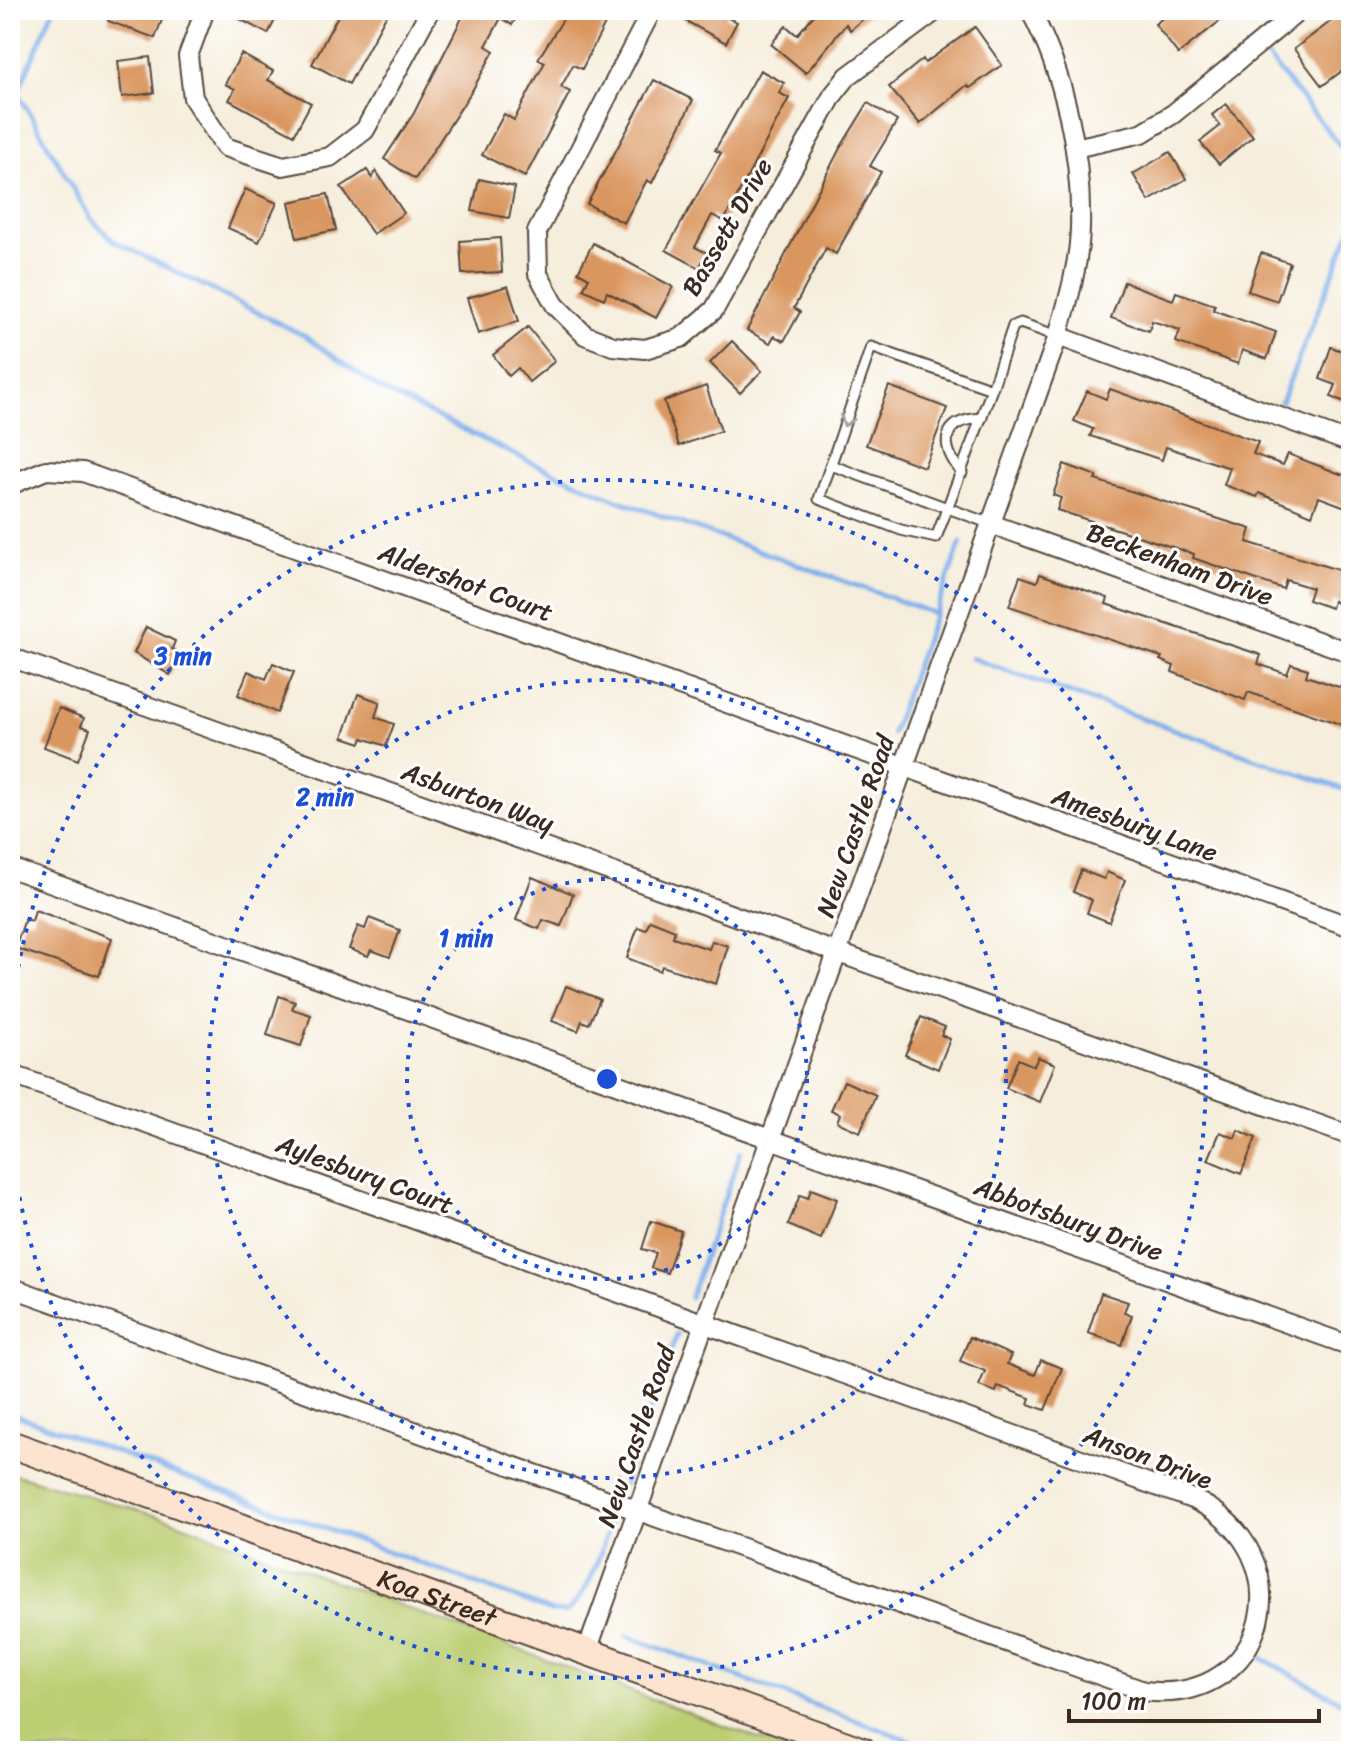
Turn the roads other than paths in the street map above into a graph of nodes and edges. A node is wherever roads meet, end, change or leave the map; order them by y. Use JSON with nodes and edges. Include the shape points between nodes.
{"nodes":[{"id":1,"x":205,"y":10,"type":"edge"},
{"id":2,"x":430,"y":10,"type":"edge"},
{"id":3,"x":652,"y":10,"type":"edge"},
{"id":4,"x":937,"y":10,"type":"edge"},
{"id":5,"x":1030,"y":10,"type":"edge"},
{"id":6,"x":1300,"y":10,"type":"edge"},
{"id":7,"x":1075,"y":148,"type":"junction"},
{"id":8,"x":1058,"y":336,"type":"junction"},
{"id":9,"x":992,"y":389,"type":"junction"},
{"id":10,"x":982,"y":418,"type":"junction"},
{"id":11,"x":1351,"y":443,"type":"edge"},
{"id":12,"x":831,"y":465,"type":"junction"},
{"id":13,"x":962,"y":473,"type":"junction"},
{"id":14,"x":10,"y":485,"type":"edge"},
{"id":15,"x":949,"y":509,"type":"junction"},
{"id":16,"x":991,"y":524,"type":"junction"},
{"id":17,"x":1351,"y":653,"type":"edge"},
{"id":18,"x":10,"y":657,"type":"edge"},
{"id":19,"x":903,"y":767,"type":"junction"},
{"id":20,"x":10,"y":868,"type":"edge"},
{"id":21,"x":1351,"y":927,"type":"edge"},
{"id":22,"x":838,"y":953,"type":"junction"},
{"id":23,"x":10,"y":1074,"type":"edge"},
{"id":24,"x":1351,"y":1136,"type":"edge"},
{"id":25,"x":770,"y":1138,"type":"junction"},
{"id":26,"x":10,"y":1287,"type":"edge"},
{"id":27,"x":703,"y":1324,"type":"junction"},
{"id":28,"x":1351,"y":1346,"type":"edge"},
{"id":29,"x":10,"y":1444,"type":"edge"},
{"id":30,"x":637,"y":1511,"type":"junction"},
{"id":31,"x":587,"y":1651,"type":"junction"},
{"id":32,"x":863,"y":1751,"type":"edge"}],
"edges":[{"from":1,"to":2,"type":"street","via":[[188,56],[193,98],[225,147],[283,166],[330,157],[365,130]]},
{"from":3,"to":4,"type":"street","name":"Bassett Drive","via":[[537,232],[538,274],[555,305],[585,335],[613,346],[645,349],[681,338],[714,310],[833,95],[848,76]]},
{"from":5,"to":7,"type":"street","name":"New Castle Road","via":[[1052,57]]},
{"from":6,"to":7,"type":"street","via":[[1173,114],[1142,133]]},
{"from":7,"to":8,"type":"street","name":"New Castle Road","via":[[1080,229]]},
{"from":8,"to":9,"type":"lane","via":[[1020,323],[1013,326]]},
{"from":8,"to":11,"type":"street"},
{"from":8,"to":16,"type":"street","name":"New Castle Road"},
{"from":9,"to":10,"type":"lane"},
{"from":9,"to":12,"type":"lane","one_way":true,"via":[[871,347]]},
{"from":10,"to":13,"type":"lane"},
{"from":10,"to":13,"type":"lane","via":[[965,418],[953,426],[946,443]]},
{"from":12,"to":15,"type":"lane"},
{"from":12,"to":15,"type":"lane","via":[[819,499],[901,530],[936,538]]},
{"from":13,"to":15,"type":"lane"},
{"from":14,"to":19,"type":"street","name":"Aldershot Court","via":[[46,470],[83,472]]},
{"from":15,"to":16,"type":"lane"},
{"from":16,"to":17,"type":"street","name":"Beckenham Drive"},
{"from":16,"to":19,"type":"street","name":"New Castle Road"},
{"from":18,"to":22,"type":"street","name":"Asburton Way"},
{"from":19,"to":21,"type":"street","name":"Amesbury Lane"},
{"from":19,"to":22,"type":"street","name":"New Castle Road"},
{"from":20,"to":25,"type":"street"},
{"from":22,"to":24,"type":"street"},
{"from":22,"to":25,"type":"street","name":"New Castle Road"},
{"from":23,"to":27,"type":"street","name":"Aylesbury Court"},
{"from":25,"to":27,"type":"street","name":"New Castle Road"},
{"from":25,"to":28,"type":"street","name":"Abbotsbury Drive"},
{"from":26,"to":30,"type":"street"},
{"from":27,"to":30,"type":"street","name":"New Castle Road"},
{"from":27,"to":30,"type":"street","name":"Anson Drive","via":[[1209,1507],[1243,1536],[1256,1560],[1263,1597],[1255,1632],[1245,1651],[1214,1681],[1179,1692],[1144,1691]]},
{"from":29,"to":31,"type":"main road","name":"Koa Street"},
{"from":30,"to":31,"type":"street","name":"New Castle Road"},
{"from":31,"to":32,"type":"main road","name":"Koa Street"}]}
